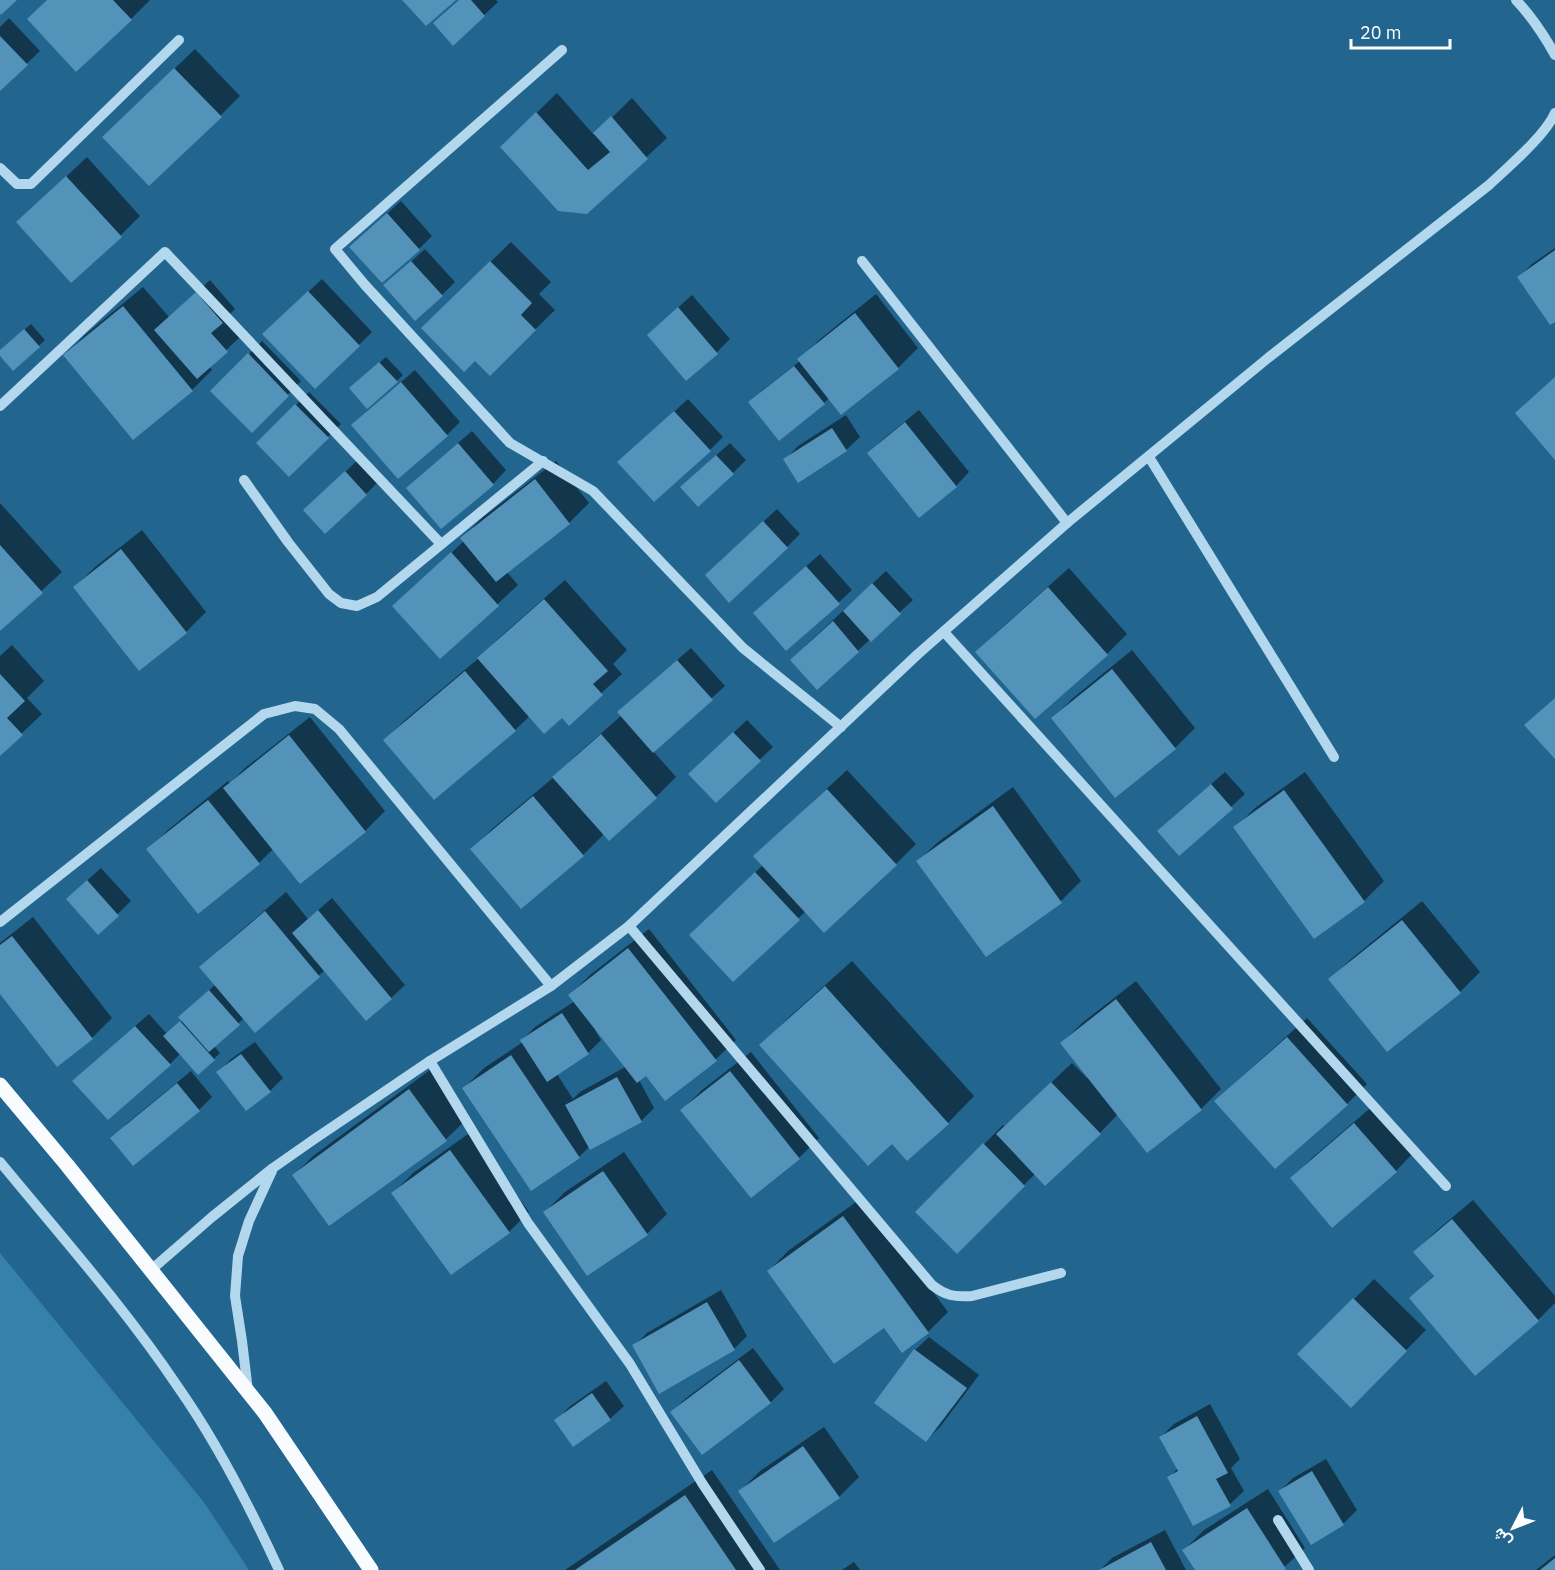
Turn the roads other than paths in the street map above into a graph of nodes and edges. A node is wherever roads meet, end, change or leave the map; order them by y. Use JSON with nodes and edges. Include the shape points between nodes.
{"nodes":[{"id":1,"x":1516,"y":0,"type":"edge"},
{"id":2,"x":179,"y":40,"type":"dead end"},
{"id":3,"x":562,"y":50,"type":"dead end"},
{"id":4,"x":1555,"y":55,"type":"edge"},
{"id":5,"x":1555,"y":113,"type":"edge"},
{"id":6,"x":0,"y":168,"type":"edge"},
{"id":7,"x":862,"y":261,"type":"dead end"},
{"id":8,"x":0,"y":406,"type":"edge"},
{"id":9,"x":1149,"y":456,"type":"junction"},
{"id":10,"x":543,"y":461,"type":"junction"},
{"id":11,"x":244,"y":480,"type":"dead end"},
{"id":12,"x":1067,"y":523,"type":"junction"},
{"id":13,"x":441,"y":544,"type":"junction"},
{"id":14,"x":944,"y":632,"type":"junction"},
{"id":15,"x":841,"y":727,"type":"junction"},
{"id":16,"x":1334,"y":757,"type":"dead end"},
{"id":17,"x":0,"y":922,"type":"edge"},
{"id":18,"x":629,"y":926,"type":"junction"},
{"id":19,"x":551,"y":986,"type":"junction"},
{"id":20,"x":429,"y":1061,"type":"junction"},
{"id":21,"x":0,"y":1085,"type":"edge"},
{"id":22,"x":0,"y":1162,"type":"edge"},
{"id":23,"x":273,"y":1168,"type":"junction"},
{"id":24,"x":1446,"y":1186,"type":"dead end"},
{"id":25,"x":151,"y":1270,"type":"junction"},
{"id":26,"x":1061,"y":1273,"type":"dead end"},
{"id":27,"x":248,"y":1392,"type":"junction"},
{"id":28,"x":1278,"y":1520,"type":"dead end"},
{"id":29,"x":279,"y":1570,"type":"edge"},
{"id":30,"x":371,"y":1570,"type":"edge"},
{"id":31,"x":760,"y":1570,"type":"edge"},
{"id":32,"x":1309,"y":1570,"type":"edge"}],
"edges":[{"from":1,"to":4,"type":"street"},
{"from":2,"to":6,"type":"street","via":[[31,184],[17,184]]},
{"from":3,"to":10,"type":"street","via":[[335,249],[510,443]]},
{"from":5,"to":9,"type":"street","via":[[1551,122],[1489,184]]},
{"from":7,"to":12,"type":"street"},
{"from":8,"to":13,"type":"street","via":[[165,252]]},
{"from":9,"to":12,"type":"street"},
{"from":9,"to":16,"type":"street"},
{"from":10,"to":13,"type":"street"},
{"from":10,"to":15,"type":"street","via":[[593,491],[743,648]]},
{"from":11,"to":13,"type":"street","via":[[301,559],[341,603],[357,606],[377,597]]},
{"from":12,"to":14,"type":"street"},
{"from":14,"to":15,"type":"street"},
{"from":14,"to":24,"type":"street"},
{"from":15,"to":18,"type":"street"},
{"from":17,"to":19,"type":"street","via":[[264,714],[295,706],[315,709],[339,729]]},
{"from":18,"to":19,"type":"street"},
{"from":18,"to":26,"type":"street","via":[[943,1294],[972,1296]]},
{"from":19,"to":20,"type":"street"},
{"from":20,"to":23,"type":"street"},
{"from":20,"to":31,"type":"street","via":[[528,1223],[630,1364]]},
{"from":21,"to":25,"type":"main road"},
{"from":22,"to":29,"type":"street","via":[[133,1323],[179,1387],[221,1454]]},
{"from":23,"to":25,"type":"street"},
{"from":23,"to":27,"type":"street","via":[[238,1256],[235,1296]]},
{"from":25,"to":27,"type":"main road"},
{"from":27,"to":30,"type":"main road"},
{"from":28,"to":32,"type":"street"}]}
